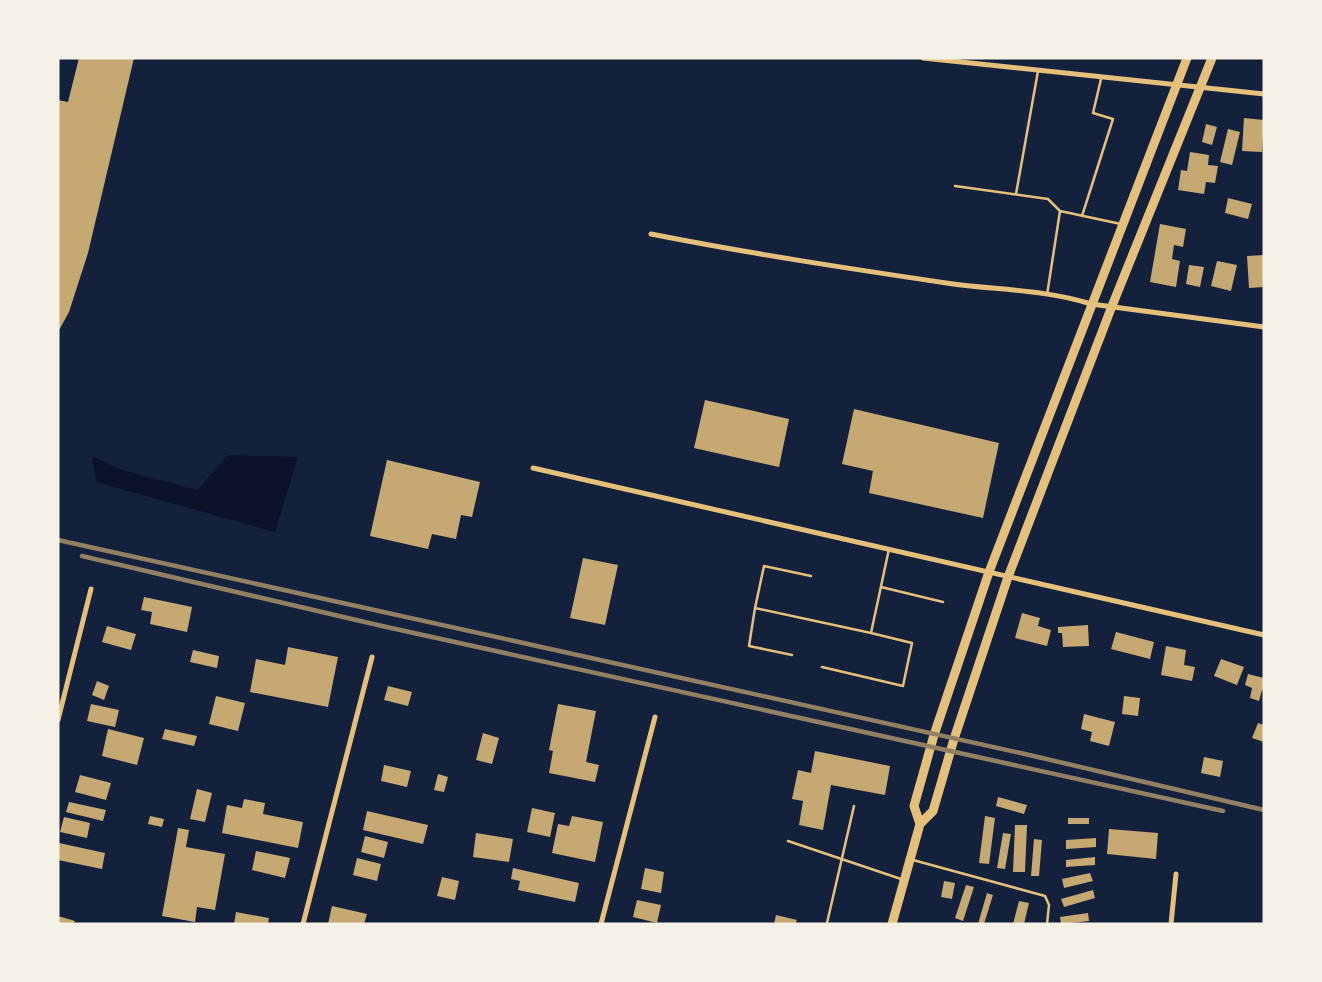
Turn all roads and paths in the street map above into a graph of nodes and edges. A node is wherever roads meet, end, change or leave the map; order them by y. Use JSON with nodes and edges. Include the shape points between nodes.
{"nodes":[{"id":1,"x":923,"y":58,"type":"edge"},
{"id":2,"x":1187,"y":58,"type":"edge"},
{"id":3,"x":1212,"y":58,"type":"edge"},
{"id":4,"x":1038,"y":71,"type":"junction"},
{"id":5,"x":1101,"y":78,"type":"junction"},
{"id":6,"x":1176,"y":86,"type":"junction"},
{"id":7,"x":1198,"y":89,"type":"junction"},
{"id":8,"x":1264,"y":94,"type":"edge"},
{"id":9,"x":955,"y":186,"type":"dead end"},
{"id":10,"x":1016,"y":194,"type":"junction"},
{"id":11,"x":1060,"y":211,"type":"junction"},
{"id":12,"x":1082,"y":215,"type":"junction"},
{"id":13,"x":1123,"y":225,"type":"junction"},
{"id":14,"x":651,"y":234,"type":"dead end"},
{"id":15,"x":1047,"y":295,"type":"junction"},
{"id":16,"x":1091,"y":304,"type":"junction"},
{"id":17,"x":1112,"y":306,"type":"junction"},
{"id":18,"x":1264,"y":327,"type":"edge"},
{"id":19,"x":533,"y":468,"type":"dead end"},
{"id":20,"x":889,"y":549,"type":"junction"},
{"id":21,"x":989,"y":572,"type":"junction"},
{"id":22,"x":811,"y":576,"type":"dead end"},
{"id":23,"x":1008,"y":577,"type":"junction"},
{"id":24,"x":881,"y":587,"type":"junction"},
{"id":25,"x":92,"y":589,"type":"dead end"},
{"id":26,"x":943,"y":603,"type":"dead end"},
{"id":27,"x":755,"y":608,"type":"junction"},
{"id":28,"x":872,"y":634,"type":"junction"},
{"id":29,"x":1264,"y":635,"type":"edge"},
{"id":30,"x":792,"y":655,"type":"dead end"},
{"id":31,"x":372,"y":657,"type":"dead end"},
{"id":32,"x":822,"y":667,"type":"dead end"},
{"id":33,"x":655,"y":717,"type":"dead end"},
{"id":34,"x":58,"y":720,"type":"edge"},
{"id":35,"x":854,"y":806,"type":"dead end"},
{"id":36,"x":920,"y":824,"type":"junction"},
{"id":37,"x":788,"y":841,"type":"dead end"},
{"id":38,"x":910,"y":859,"type":"junction"},
{"id":39,"x":841,"y":860,"type":"junction"},
{"id":40,"x":1175,"y":874,"type":"dead end"},
{"id":41,"x":904,"y":880,"type":"junction"},
{"id":42,"x":827,"y":923,"type":"edge"},
{"id":43,"x":303,"y":924,"type":"edge"},
{"id":44,"x":601,"y":924,"type":"edge"},
{"id":45,"x":892,"y":924,"type":"edge"},
{"id":46,"x":1047,"y":924,"type":"edge"},
{"id":47,"x":1171,"y":924,"type":"edge"}],
"edges":[{"from":1,"to":4,"type":"street"},
{"from":2,"to":6,"type":"main road"},
{"from":3,"to":7,"type":"main road"},
{"from":4,"to":5,"type":"street"},
{"from":4,"to":10,"type":"lane"},
{"from":5,"to":6,"type":"street"},
{"from":5,"to":12,"type":"lane","via":[[1093,113],[1113,118]]},
{"from":6,"to":7,"type":"street"},
{"from":6,"to":13,"type":"main road"},
{"from":7,"to":8,"type":"street"},
{"from":7,"to":17,"type":"main road"},
{"from":9,"to":10,"type":"lane"},
{"from":10,"to":11,"type":"lane","via":[[1048,200]]},
{"from":11,"to":12,"type":"lane"},
{"from":11,"to":15,"type":"lane"},
{"from":12,"to":13,"type":"lane"},
{"from":13,"to":16,"type":"main road"},
{"from":14,"to":15,"type":"street","via":[[761,255]]},
{"from":15,"to":16,"type":"street"},
{"from":16,"to":17,"type":"street"},
{"from":16,"to":21,"type":"main road"},
{"from":17,"to":18,"type":"street"},
{"from":17,"to":23,"type":"main road"},
{"from":19,"to":20,"type":"street"},
{"from":20,"to":21,"type":"street"},
{"from":20,"to":24,"type":"lane"},
{"from":21,"to":23,"type":"street"},
{"from":21,"to":36,"type":"main road","via":[[914,806]]},
{"from":22,"to":27,"type":"lane","via":[[764,566]]},
{"from":23,"to":29,"type":"street"},
{"from":23,"to":36,"type":"main road","via":[[933,811]]},
{"from":24,"to":26,"type":"lane"},
{"from":24,"to":28,"type":"lane"},
{"from":25,"to":34,"type":"street"},
{"from":27,"to":28,"type":"lane"},
{"from":27,"to":30,"type":"lane","via":[[748,646]]},
{"from":28,"to":32,"type":"lane","via":[[912,643],[903,686]]},
{"from":31,"to":43,"type":"street"},
{"from":33,"to":44,"type":"street"},
{"from":35,"to":39,"type":"lane"},
{"from":36,"to":38,"type":"main road"},
{"from":37,"to":39,"type":"lane"},
{"from":38,"to":41,"type":"main road"},
{"from":38,"to":46,"type":"lane","via":[[1045,896]]},
{"from":39,"to":41,"type":"lane"},
{"from":39,"to":42,"type":"lane"},
{"from":40,"to":47,"type":"street"},
{"from":41,"to":45,"type":"main road"}]}
